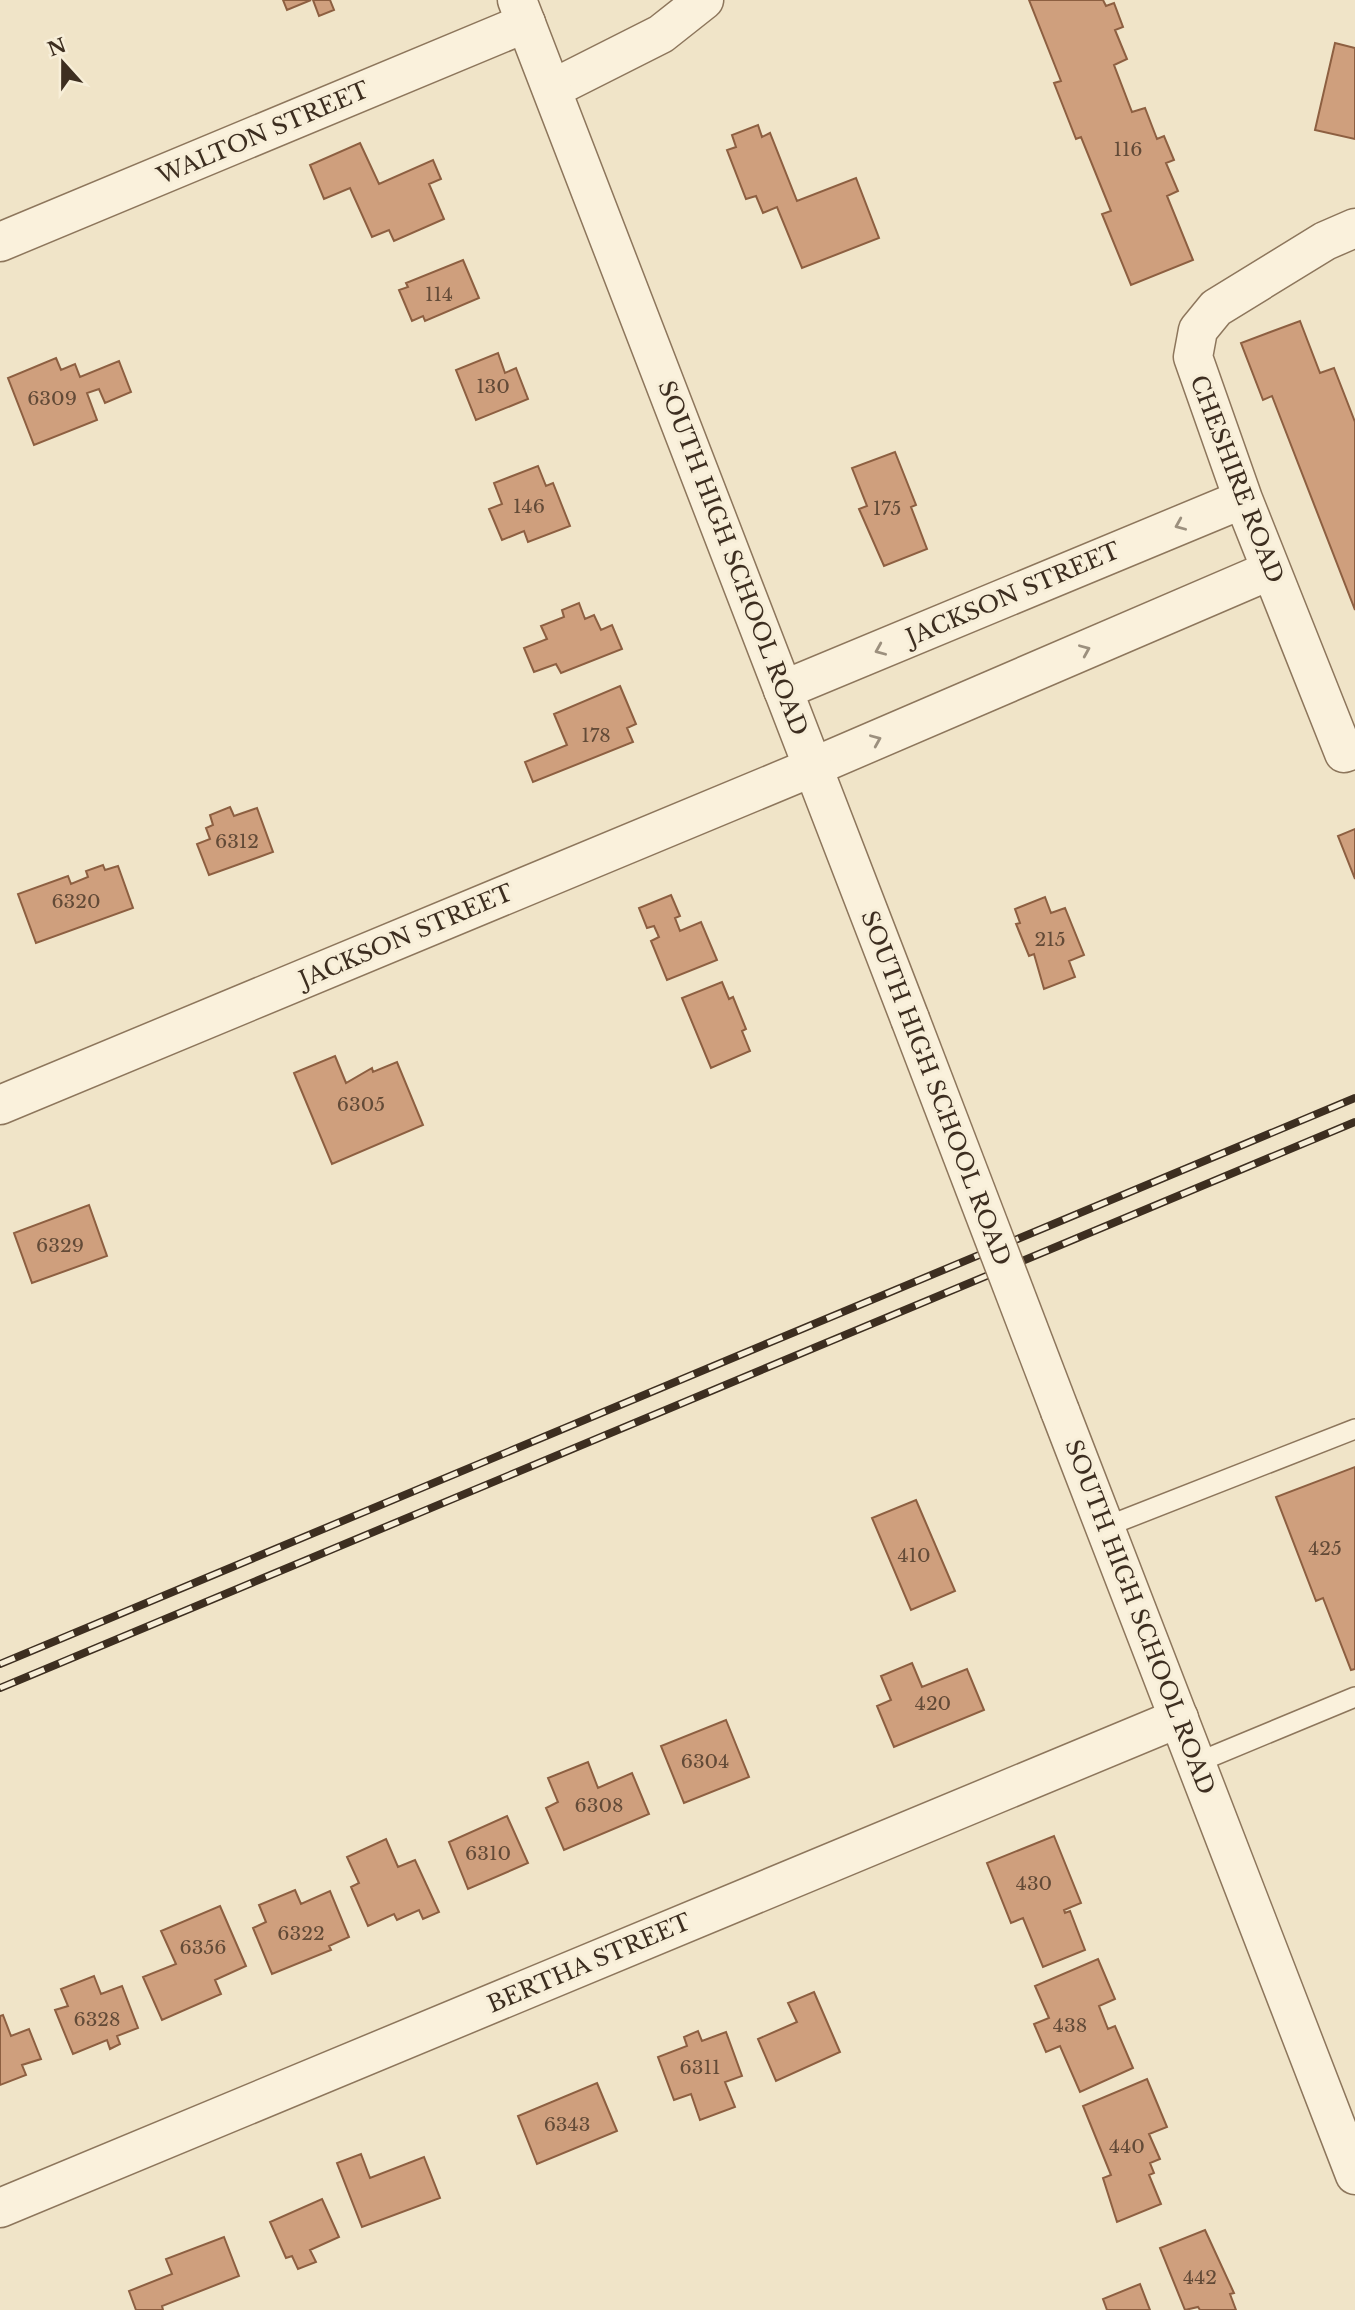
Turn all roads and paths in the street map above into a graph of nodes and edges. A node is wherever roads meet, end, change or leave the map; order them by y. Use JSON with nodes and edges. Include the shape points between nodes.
{"nodes":[{"id":1,"x":704,"y":0,"type":"edge"},
{"id":2,"x":522,"y":12,"type":"edge"},
{"id":3,"x":552,"y":89,"type":"junction"},
{"id":4,"x":1355,"y":228,"type":"edge"},
{"id":5,"x":0,"y":242,"type":"edge"},
{"id":6,"x":1243,"y":499,"type":"junction"},
{"id":7,"x":1271,"y":570,"type":"junction"},
{"id":8,"x":783,"y":690,"type":"junction"},
{"id":9,"x":1355,"y":749,"type":"edge"},
{"id":10,"x":813,"y":767,"type":"junction"},
{"id":11,"x":0,"y":1105,"type":"edge"},
{"id":12,"x":1355,"y":1429,"type":"edge"},
{"id":13,"x":1105,"y":1527,"type":"junction"},
{"id":14,"x":1355,"y":1697,"type":"edge"},
{"id":15,"x":1179,"y":1717,"type":"junction"},
{"id":16,"x":1196,"y":1763,"type":"junction"},
{"id":17,"x":1344,"y":2113,"type":"edge"},
{"id":18,"x":1355,"y":2175,"type":"edge"},
{"id":19,"x":0,"y":2208,"type":"edge"}],
"edges":[{"from":1,"to":3,"type":"street","via":[[661,34]]},
{"from":2,"to":3,"type":"street","name":"SOUTH HIGH SCHOOL ROAD"},
{"from":2,"to":5,"type":"street","name":"WALTON STREET"},
{"from":3,"to":8,"type":"street","name":"SOUTH HIGH SCHOOL ROAD"},
{"from":4,"to":6,"type":"street","name":"CHESHIRE ROAD","via":[[1325,241],[1216,308],[1198,330],[1193,343],[1195,371]]},
{"from":6,"to":7,"type":"street","name":"CHESHIRE ROAD"},
{"from":6,"to":8,"type":"street","name":"JACKSON STREET","one_way":true},
{"from":7,"to":9,"type":"street","name":"CHESHIRE ROAD","via":[[1344,753]]},
{"from":10,"to":7,"type":"street","name":"JACKSON STREET","one_way":true},
{"from":8,"to":10,"type":"street","name":"SOUTH HIGH SCHOOL ROAD"},
{"from":10,"to":11,"type":"street","name":"JACKSON STREET"},
{"from":10,"to":13,"type":"street","name":"SOUTH HIGH SCHOOL ROAD","bridge":true},
{"from":12,"to":13,"type":"lane"},
{"from":13,"to":15,"type":"street","name":"SOUTH HIGH SCHOOL ROAD"},
{"from":14,"to":16,"type":"lane"},
{"from":15,"to":16,"type":"street","name":"SOUTH HIGH SCHOOL ROAD"},
{"from":15,"to":19,"type":"street","name":"BERTHA STREET"},
{"from":16,"to":17,"type":"street","name":"SOUTH HIGH SCHOOL ROAD"},
{"from":17,"to":18,"type":"street","name":"SOUTH HIGH SCHOOL ROAD"}]}
